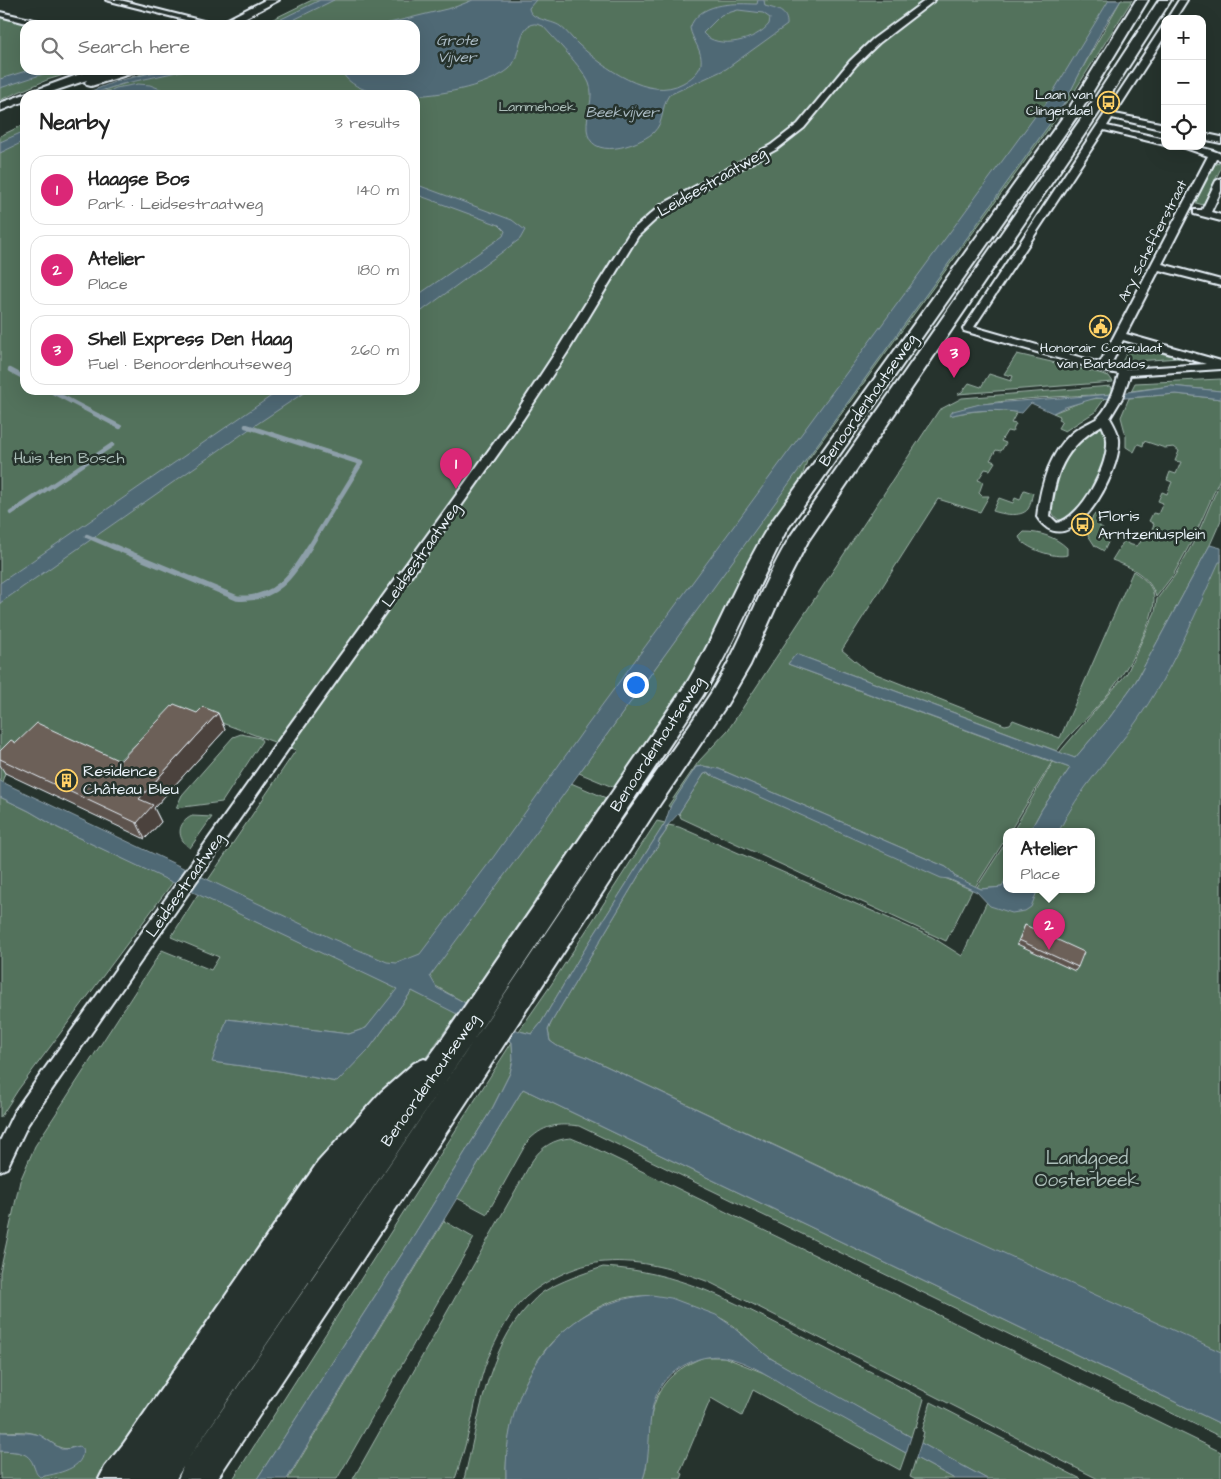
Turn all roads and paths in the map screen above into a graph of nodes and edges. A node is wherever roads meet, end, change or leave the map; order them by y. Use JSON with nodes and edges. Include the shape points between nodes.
{"nodes":[{"id":1,"x":110,"y":0,"type":"edge"},
{"id":2,"x":931,"y":0,"type":"edge"},
{"id":3,"x":1165,"y":0,"type":"edge"},
{"id":4,"x":1183,"y":0,"type":"edge"},
{"id":5,"x":279,"y":2,"type":"edge"},
{"id":6,"x":142,"y":4,"type":"edge"},
{"id":7,"x":1147,"y":9,"type":"edge"},
{"id":8,"x":0,"y":14,"type":"edge"},
{"id":9,"x":1174,"y":15,"type":"edge"},
{"id":10,"x":24,"y":20,"type":"edge"},
{"id":11,"x":198,"y":20,"type":"edge"},
{"id":12,"x":234,"y":20,"type":"edge"},
{"id":13,"x":249,"y":20,"type":"edge"},
{"id":14,"x":1161,"y":27,"type":"edge"},
{"id":15,"x":1161,"y":36,"type":"edge"},
{"id":16,"x":88,"y":75,"type":"edge"},
{"id":17,"x":114,"y":75,"type":"edge"},
{"id":18,"x":45,"y":90,"type":"edge"},
{"id":19,"x":71,"y":90,"type":"edge"},
{"id":20,"x":20,"y":99,"type":"edge"},
{"id":21,"x":0,"y":107,"type":"edge"},
{"id":22,"x":20,"y":109,"type":"edge"},
{"id":23,"x":0,"y":116,"type":"edge"},
{"id":24,"x":1105,"y":121,"type":"junction"},
{"id":25,"x":1161,"y":128,"type":"edge"},
{"id":26,"x":1161,"y":133,"type":"edge"},
{"id":27,"x":1206,"y":138,"type":"edge"},
{"id":28,"x":1161,"y":141,"type":"edge"},
{"id":29,"x":1206,"y":143,"type":"edge"},
{"id":30,"x":1206,"y":146,"type":"edge"},
{"id":31,"x":1220,"y":146,"type":"edge"},
{"id":32,"x":1221,"y":181,"type":"edge"},
{"id":33,"x":1186,"y":210,"type":"junction"},
{"id":34,"x":1205,"y":214,"type":"junction"},
{"id":35,"x":1221,"y":218,"type":"edge"},
{"id":36,"x":1156,"y":266,"type":"junction"},
{"id":37,"x":1221,"y":283,"type":"edge"},
{"id":38,"x":1120,"y":336,"type":"junction"},
{"id":39,"x":1221,"y":365,"type":"edge"},
{"id":40,"x":1103,"y":368,"type":"junction"},
{"id":41,"x":1125,"y":372,"type":"junction"},
{"id":42,"x":1104,"y":418,"type":"junction"},
{"id":43,"x":480,"y":1026,"type":"junction"},
{"id":44,"x":0,"y":1161,"type":"edge"},
{"id":45,"x":117,"y":1479,"type":"edge"},
{"id":46,"x":155,"y":1479,"type":"edge"},
{"id":47,"x":196,"y":1479,"type":"edge"}],
"edges":[{"from":1,"to":6,"type":"street"},
{"from":2,"to":44,"type":"street","name":"Leidsestraatweg","via":[[876,41],[800,126],[774,147],[664,207],[634,234],[520,416],[21,1118]]},
{"from":3,"to":7,"type":"main road","name":"Benoordenhoutseweg"},
{"from":4,"to":9,"type":"street"},
{"from":5,"to":12,"type":"main road"},
{"from":5,"to":13,"type":"main road"},
{"from":6,"to":11,"type":"street"},
{"from":7,"to":14,"type":"street"},
{"from":7,"to":43,"type":"main road","name":"Benoordenhoutseweg","via":[[1130,15],[1080,104],[777,529],[694,690]]},
{"from":8,"to":10,"type":"street"},
{"from":15,"to":24,"type":"street"},
{"from":16,"to":18,"type":"main road"},
{"from":17,"to":19,"type":"main road"},
{"from":20,"to":21,"type":"main road"},
{"from":22,"to":23,"type":"main road"},
{"from":24,"to":25,"type":"street"},
{"from":24,"to":26,"type":"street"},
{"from":24,"to":28,"type":"street"},
{"from":24,"to":40,"type":"street","via":[[968,330]]},
{"from":27,"to":31,"type":"street"},
{"from":29,"to":31,"type":"street"},
{"from":30,"to":31,"type":"street"},
{"from":31,"to":33,"type":"street","name":"Ary Schefferstraat"},
{"from":32,"to":34,"type":"street"},
{"from":33,"to":34,"type":"street"},
{"from":33,"to":36,"type":"street","name":"Ary Schefferstraat"},
{"from":34,"to":35,"type":"street"},
{"from":36,"to":37,"type":"street"},
{"from":36,"to":38,"type":"street","name":"Ary Schefferstraat"},
{"from":38,"to":39,"type":"street"},
{"from":38,"to":40,"type":"street","name":"Ary Schefferstraat"},
{"from":39,"to":41,"type":"street"},
{"from":40,"to":41,"type":"street"},
{"from":41,"to":42,"type":"street"},
{"from":42,"to":42,"type":"street","via":[[1071,441],[1054,469],[1046,491],[1043,517],[1054,528],[1075,520],[1101,483],[1113,450],[1113,438]]},
{"from":43,"to":45,"type":"main road","via":[[392,1102],[329,1172]]},
{"from":43,"to":46,"type":"main road","name":"Benoordenhoutseweg","via":[[197,1415]]},
{"from":43,"to":47,"type":"main road","name":"Benoordenhoutseweg"}]}
